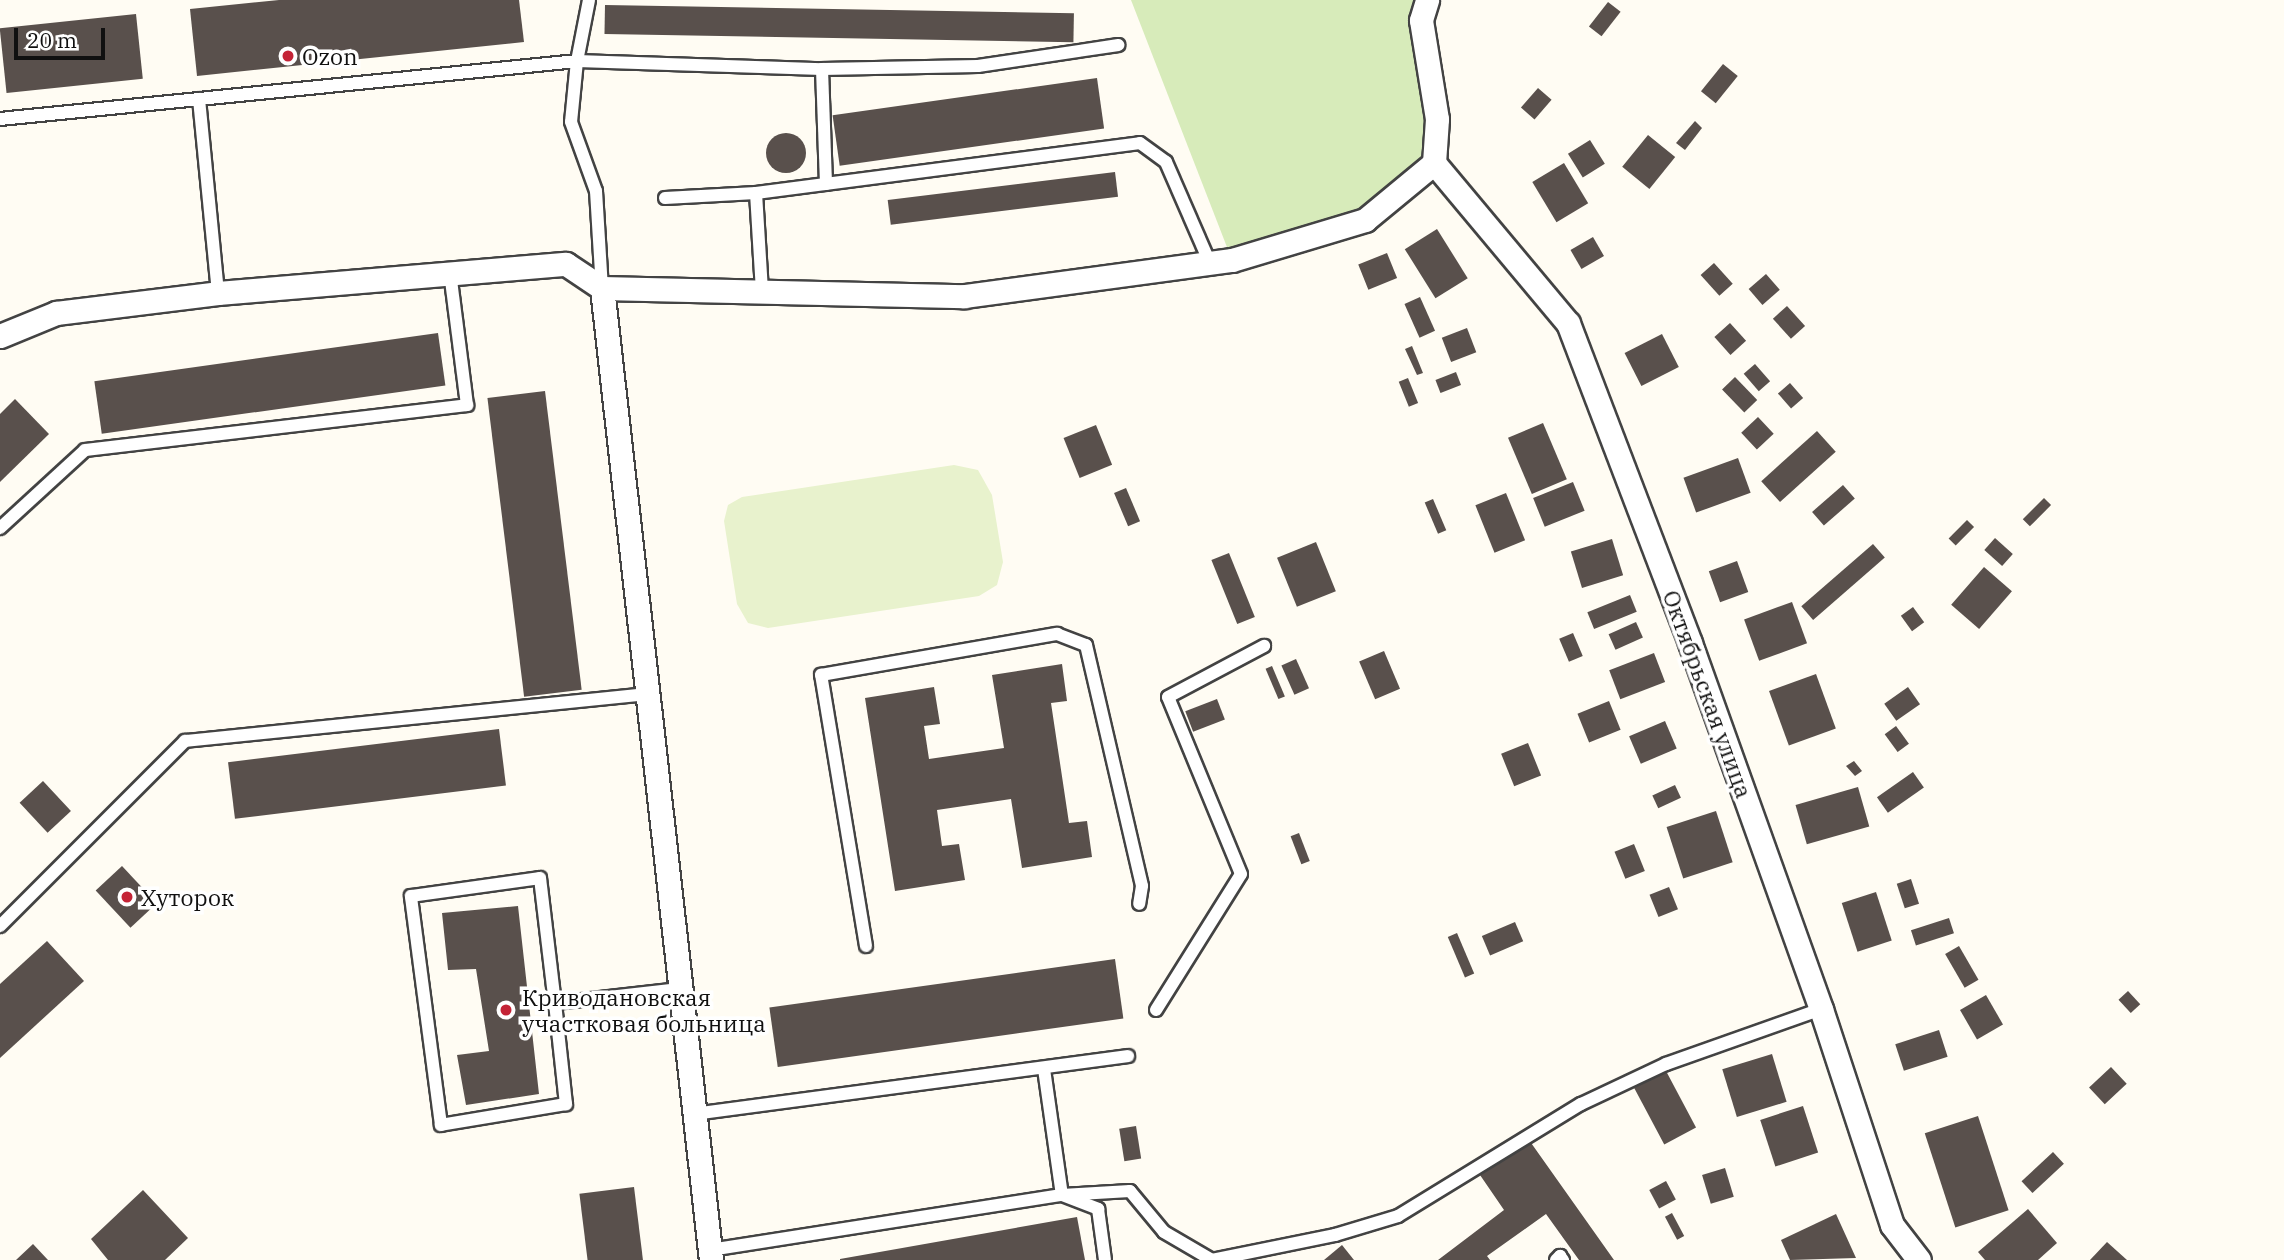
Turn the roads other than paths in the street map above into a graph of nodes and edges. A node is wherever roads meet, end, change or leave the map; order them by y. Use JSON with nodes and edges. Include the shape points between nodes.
{"nodes":[{"id":1,"x":589,"y":0,"type":"edge"},
{"id":2,"x":1427,"y":0,"type":"edge"},
{"id":3,"x":1118,"y":45,"type":"dead end"},
{"id":4,"x":577,"y":61,"type":"junction"},
{"id":5,"x":822,"y":69,"type":"junction"},
{"id":6,"x":199,"y":99,"type":"junction"},
{"id":7,"x":0,"y":119,"type":"edge"},
{"id":8,"x":1434,"y":163,"type":"junction"},
{"id":9,"x":826,"y":184,"type":"junction"},
{"id":10,"x":756,"y":193,"type":"junction"},
{"id":11,"x":665,"y":198,"type":"dead end"},
{"id":12,"x":1210,"y":263,"type":"junction"},
{"id":13,"x":450,"y":272,"type":"junction"},
{"id":14,"x":602,"y":288,"type":"junction"},
{"id":15,"x":762,"y":292,"type":"junction"},
{"id":16,"x":218,"y":293,"type":"junction"},
{"id":17,"x":0,"y":336,"type":"edge"},
{"id":18,"x":0,"y":528,"type":"edge"},
{"id":19,"x":1264,"y":646,"type":"dead end"},
{"id":20,"x":647,"y":694,"type":"junction"},
{"id":21,"x":1139,"y":904,"type":"dead end"},
{"id":22,"x":0,"y":926,"type":"edge"},
{"id":23,"x":866,"y":946,"type":"dead end"},
{"id":24,"x":680,"y":989,"type":"junction"},
{"id":25,"x":555,"y":1003,"type":"junction"},
{"id":26,"x":1821,"y":1009,"type":"junction"},
{"id":27,"x":1156,"y":1010,"type":"dead end"},
{"id":28,"x":1128,"y":1056,"type":"dead end"},
{"id":29,"x":1044,"y":1069,"type":"junction"},
{"id":30,"x":694,"y":1114,"type":"junction"},
{"id":31,"x":1062,"y":1195,"type":"junction"},
{"id":32,"x":710,"y":1255,"type":"edge"},
{"id":33,"x":1269,"y":1255,"type":"edge"},
{"id":34,"x":1105,"y":1260,"type":"edge"},
{"id":35,"x":1212,"y":1260,"type":"edge"},
{"id":36,"x":1556,"y":1260,"type":"edge"},
{"id":37,"x":1563,"y":1260,"type":"edge"},
{"id":38,"x":1919,"y":1260,"type":"edge"}],
"edges":[{"from":1,"to":4,"type":"lane"},
{"from":2,"to":8,"type":"street","via":[[1421,20],[1437,119]]},
{"from":3,"to":5,"type":"lane","via":[[978,66]]},
{"from":4,"to":5,"type":"lane"},
{"from":4,"to":6,"type":"lane"},
{"from":4,"to":14,"type":"lane","via":[[571,122],[596,191]]},
{"from":5,"to":9,"type":"lane"},
{"from":6,"to":7,"type":"lane"},
{"from":6,"to":16,"type":"lane"},
{"from":8,"to":12,"type":"street","via":[[1365,220]]},
{"from":8,"to":26,"type":"street","name":"Октябрьская улица","via":[[1568,323],[1690,643]]},
{"from":9,"to":10,"type":"lane"},
{"from":9,"to":12,"type":"lane","via":[[1140,143],[1166,162]]},
{"from":10,"to":11,"type":"lane"},
{"from":10,"to":15,"type":"lane"},
{"from":12,"to":15,"type":"street","via":[[964,296]]},
{"from":13,"to":14,"type":"street","via":[[566,264]]},
{"from":13,"to":16,"type":"street"},
{"from":13,"to":18,"type":"lane","via":[[467,405],[85,450]]},
{"from":14,"to":15,"type":"street"},
{"from":14,"to":20,"type":"street"},
{"from":16,"to":17,"type":"street","via":[[56,313]]},
{"from":19,"to":27,"type":"lane","via":[[1168,697],[1241,874]]},
{"from":20,"to":22,"type":"lane","via":[[185,741]]},
{"from":20,"to":24,"type":"street"},
{"from":21,"to":23,"type":"lane","via":[[1142,886],[1086,646],[1057,634],[821,675]]},
{"from":24,"to":25,"type":"lane"},
{"from":24,"to":30,"type":"street"},
{"from":25,"to":25,"type":"lane","via":[[540,878],[411,896],[441,1125],[566,1104]]},
{"from":26,"to":33,"type":"lane","via":[[1666,1064],[1581,1104],[1398,1216]]},
{"from":26,"to":38,"type":"street","name":"Октябрьская улица","via":[[1892,1225]]},
{"from":28,"to":29,"type":"lane"},
{"from":29,"to":30,"type":"lane"},
{"from":29,"to":31,"type":"lane"},
{"from":30,"to":32,"type":"street"},
{"from":31,"to":32,"type":"lane"},
{"from":31,"to":34,"type":"lane","via":[[1098,1209]]},
{"from":31,"to":35,"type":"lane","via":[[1130,1191],[1164,1232]]},
{"from":33,"to":35,"type":"lane"},
{"from":36,"to":37,"type":"lane","via":[[1560,1256]]}]}
